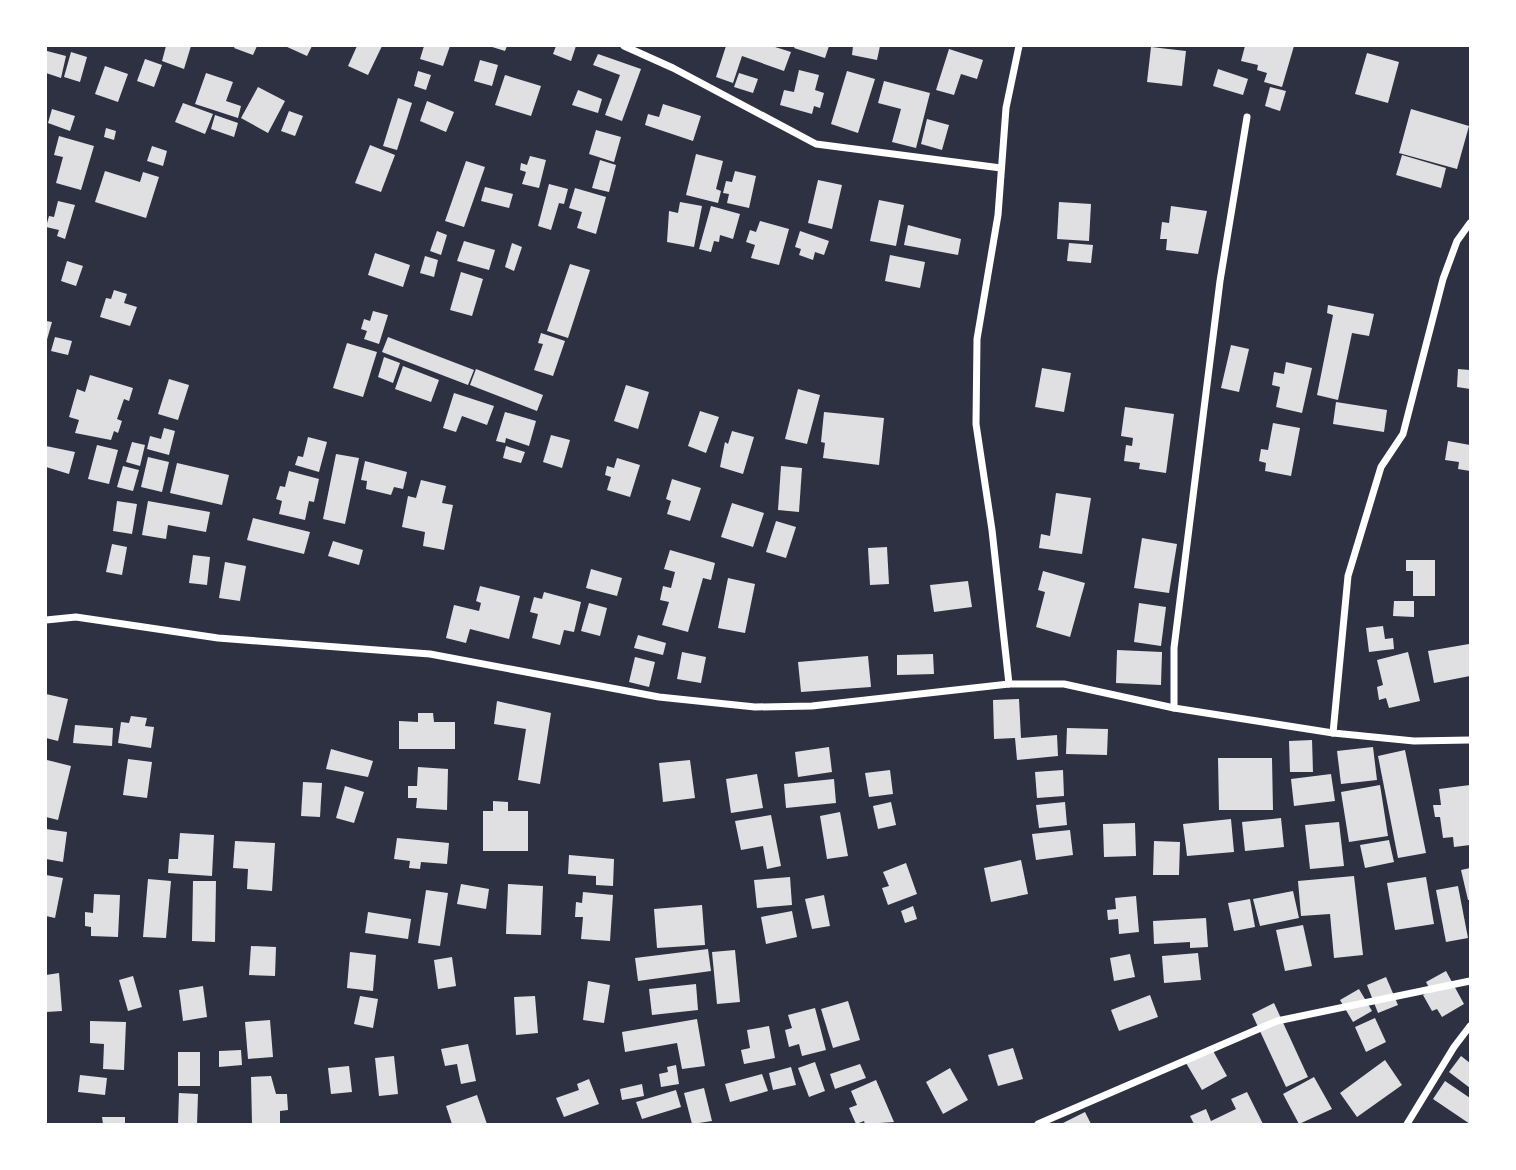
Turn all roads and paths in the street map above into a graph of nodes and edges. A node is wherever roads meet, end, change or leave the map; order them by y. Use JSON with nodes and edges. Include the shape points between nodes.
{"nodes":[{"id":1,"x":624,"y":46,"type":"edge"},
{"id":2,"x":1019,"y":46,"type":"edge"},
{"id":3,"x":1247,"y":117,"type":"dead end"},
{"id":4,"x":1002,"y":168,"type":"junction"},
{"id":5,"x":1471,"y":223,"type":"edge"},
{"id":6,"x":46,"y":620,"type":"edge"},
{"id":7,"x":1009,"y":684,"type":"junction"},
{"id":8,"x":1174,"y":708,"type":"junction"},
{"id":9,"x":1333,"y":733,"type":"junction"},
{"id":10,"x":1471,"y":740,"type":"edge"},
{"id":11,"x":1471,"y":981,"type":"edge"},
{"id":12,"x":1471,"y":1026,"type":"edge"},
{"id":13,"x":1038,"y":1125,"type":"edge"},
{"id":14,"x":1407,"y":1125,"type":"edge"}],
"edges":[{"from":1,"to":4,"type":"street","via":[[816,144]]},
{"from":2,"to":4,"type":"street","via":[[1006,108]]},
{"from":3,"to":8,"type":"street","via":[[1220,281],[1179,607]]},
{"from":4,"to":7,"type":"street","via":[[977,339],[976,424]]},
{"from":5,"to":9,"type":"street","via":[[1457,241],[1443,279],[1403,434],[1381,467],[1348,576]]},
{"from":6,"to":7,"type":"street","via":[[76,617],[229,639],[430,654],[659,698],[755,707],[812,706]]},
{"from":7,"to":8,"type":"street","via":[[1064,684]]},
{"from":8,"to":9,"type":"street"},
{"from":9,"to":10,"type":"street","via":[[1414,741]]},
{"from":11,"to":13,"type":"street","via":[[1277,1021]]},
{"from":12,"to":14,"type":"street"}]}
